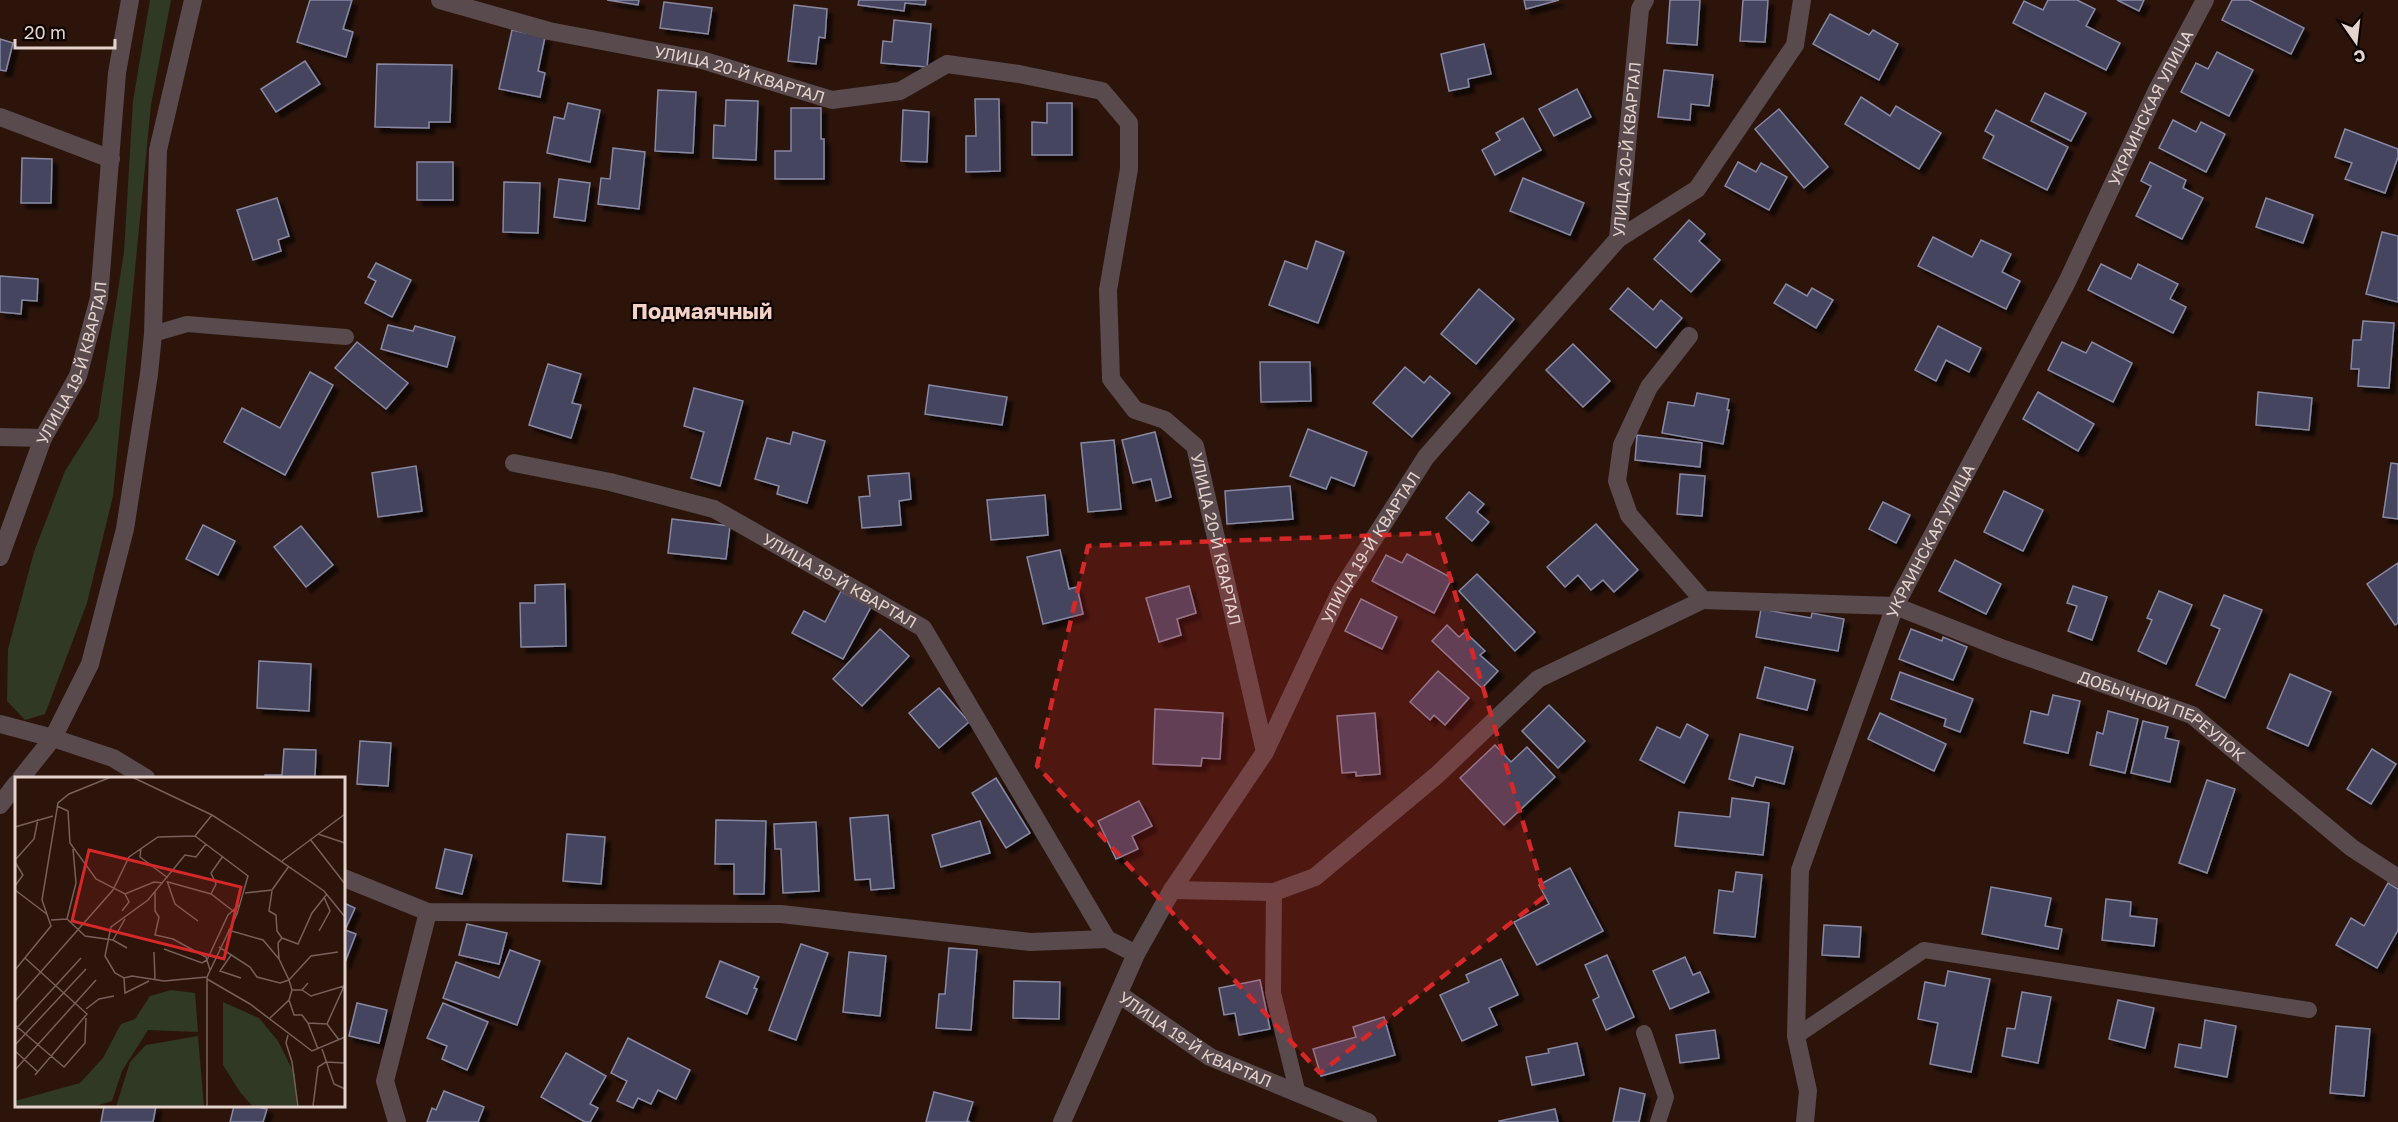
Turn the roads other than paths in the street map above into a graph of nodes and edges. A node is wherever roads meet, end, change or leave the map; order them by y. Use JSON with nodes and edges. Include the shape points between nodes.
{"nodes":[{"id":1,"x":130,"y":0,"type":"edge"},
{"id":2,"x":194,"y":0,"type":"edge"},
{"id":3,"x":440,"y":0,"type":"edge"},
{"id":4,"x":1645,"y":0,"type":"edge"},
{"id":5,"x":1802,"y":0,"type":"edge"},
{"id":6,"x":2205,"y":0,"type":"edge"},
{"id":7,"x":0,"y":117,"type":"edge"},
{"id":8,"x":111,"y":159,"type":"junction"},
{"id":9,"x":1618,"y":239,"type":"junction"},
{"id":10,"x":153,"y":334,"type":"junction"},
{"id":11,"x":1689,"y":336,"type":"dead end"},
{"id":12,"x":346,"y":337,"type":"dead end"},
{"id":13,"x":0,"y":437,"type":"edge"},
{"id":14,"x":43,"y":438,"type":"junction"},
{"id":15,"x":514,"y":464,"type":"dead end"},
{"id":16,"x":0,"y":557,"type":"edge"},
{"id":17,"x":1703,"y":600,"type":"junction"},
{"id":18,"x":1895,"y":606,"type":"junction"},
{"id":19,"x":0,"y":724,"type":"edge"},
{"id":20,"x":53,"y":738,"type":"junction"},
{"id":21,"x":1265,"y":752,"type":"junction"},
{"id":22,"x":22,"y":777,"type":"edge"},
{"id":23,"x":144,"y":777,"type":"edge"},
{"id":24,"x":15,"y":785,"type":"edge"},
{"id":25,"x":0,"y":805,"type":"edge"},
{"id":26,"x":2398,"y":878,"type":"edge"},
{"id":27,"x":345,"y":879,"type":"edge"},
{"id":28,"x":1172,"y":890,"type":"junction"},
{"id":29,"x":1274,"y":892,"type":"junction"},
{"id":30,"x":428,"y":912,"type":"junction"},
{"id":31,"x":1107,"y":939,"type":"junction"},
{"id":32,"x":1136,"y":954,"type":"junction"},
{"id":33,"x":1120,"y":995,"type":"junction"},
{"id":34,"x":2309,"y":1010,"type":"dead end"},
{"id":35,"x":1644,"y":1033,"type":"dead end"},
{"id":36,"x":1796,"y":1036,"type":"junction"},
{"id":37,"x":1298,"y":1094,"type":"junction"},
{"id":38,"x":397,"y":1122,"type":"edge"},
{"id":39,"x":1062,"y":1122,"type":"edge"},
{"id":40,"x":1368,"y":1122,"type":"edge"},
{"id":41,"x":1658,"y":1122,"type":"edge"},
{"id":42,"x":1804,"y":1122,"type":"edge"}],
"edges":[{"from":1,"to":8,"type":"street","name":"УЛИЦА 19-Й КВАРТАЛ","via":[[117,73]]},
{"from":2,"to":10,"type":"street","via":[[158,150]]},
{"from":3,"to":21,"type":"street","name":"УЛИЦА 20-Й КВАРТАЛ","via":[[549,31],[702,60],[832,100],[900,91],[947,64],[1102,91],[1130,123],[1129,169],[1108,290],[1111,379],[1135,410],[1165,420],[1195,446]]},
{"from":4,"to":9,"type":"street","name":"УЛИЦА 20-Й КВАРТАЛ","via":[[1640,9]]},
{"from":5,"to":9,"type":"street","name":"УЛИЦА 20-Й КВАРТАЛ","via":[[1795,45],[1697,189]]},
{"from":6,"to":18,"type":"street","name":"УКРАИНСКАЯ УЛИЦА","via":[[2156,92],[2067,282]]},
{"from":7,"to":8,"type":"street"},
{"from":8,"to":14,"type":"street","name":"УЛИЦА 19-Й КВАРТАЛ","via":[[99,298],[78,376]]},
{"from":9,"to":21,"type":"street","name":"УЛИЦА 19-Й КВАРТАЛ","via":[[1426,457],[1341,590]]},
{"from":10,"to":12,"type":"lane","via":[[187,324]]},
{"from":10,"to":20,"type":"street","via":[[125,529],[90,664]]},
{"from":11,"to":17,"type":"street","via":[[1649,387],[1622,445],[1617,482],[1629,515]]},
{"from":13,"to":14,"type":"street"},
{"from":14,"to":16,"type":"street","name":"УЛИЦА 19-Й КВАРТАЛ"},
{"from":15,"to":31,"type":"street","name":"УЛИЦА 19-Й КВАРТАЛ","via":[[610,482],[714,509],[923,628]]},
{"from":17,"to":18,"type":"street"},
{"from":17,"to":29,"type":"street","via":[[1538,679],[1437,775],[1315,877]]},
{"from":18,"to":26,"type":"street","name":"ДОБЫЧНОЙ ПЕРЕУЛОК","via":[[2192,715],[2352,848]]},
{"from":18,"to":36,"type":"street","name":"УКРАИНСКАЯ УЛИЦА","via":[[1800,870]]},
{"from":19,"to":20,"type":"street"},
{"from":20,"to":22,"type":"street"},
{"from":20,"to":23,"type":"street","via":[[113,758]]},
{"from":21,"to":28,"type":"street","name":"УЛИЦА 19-Й КВАРТАЛ"},
{"from":24,"to":25,"type":"street"},
{"from":27,"to":30,"type":"street"},
{"from":28,"to":29,"type":"street"},
{"from":28,"to":32,"type":"street","name":"УЛИЦА 19-Й КВАРТАЛ"},
{"from":29,"to":37,"type":"lane","via":[[1273,993]]},
{"from":30,"to":31,"type":"street","via":[[781,914],[1030,942]]},
{"from":30,"to":38,"type":"street","via":[[385,1081]]},
{"from":31,"to":32,"type":"street"},
{"from":32,"to":33,"type":"street","name":"УЛИЦА 19-Й КВАРТАЛ"},
{"from":33,"to":37,"type":"street","name":"УЛИЦА 19-Й КВАРТАЛ","via":[[1210,1057]]},
{"from":33,"to":39,"type":"street","name":"УЛИЦА 19-Й КВАРТАЛ"},
{"from":34,"to":36,"type":"lane","via":[[1924,950]]},
{"from":35,"to":41,"type":"lane","via":[[1666,1097]]},
{"from":36,"to":42,"type":"street","name":"УКРАИНСКАЯ УЛИЦА","via":[[1808,1091]]},
{"from":37,"to":40,"type":"street","name":"УЛИЦА 19-Й КВАРТАЛ"}]}
